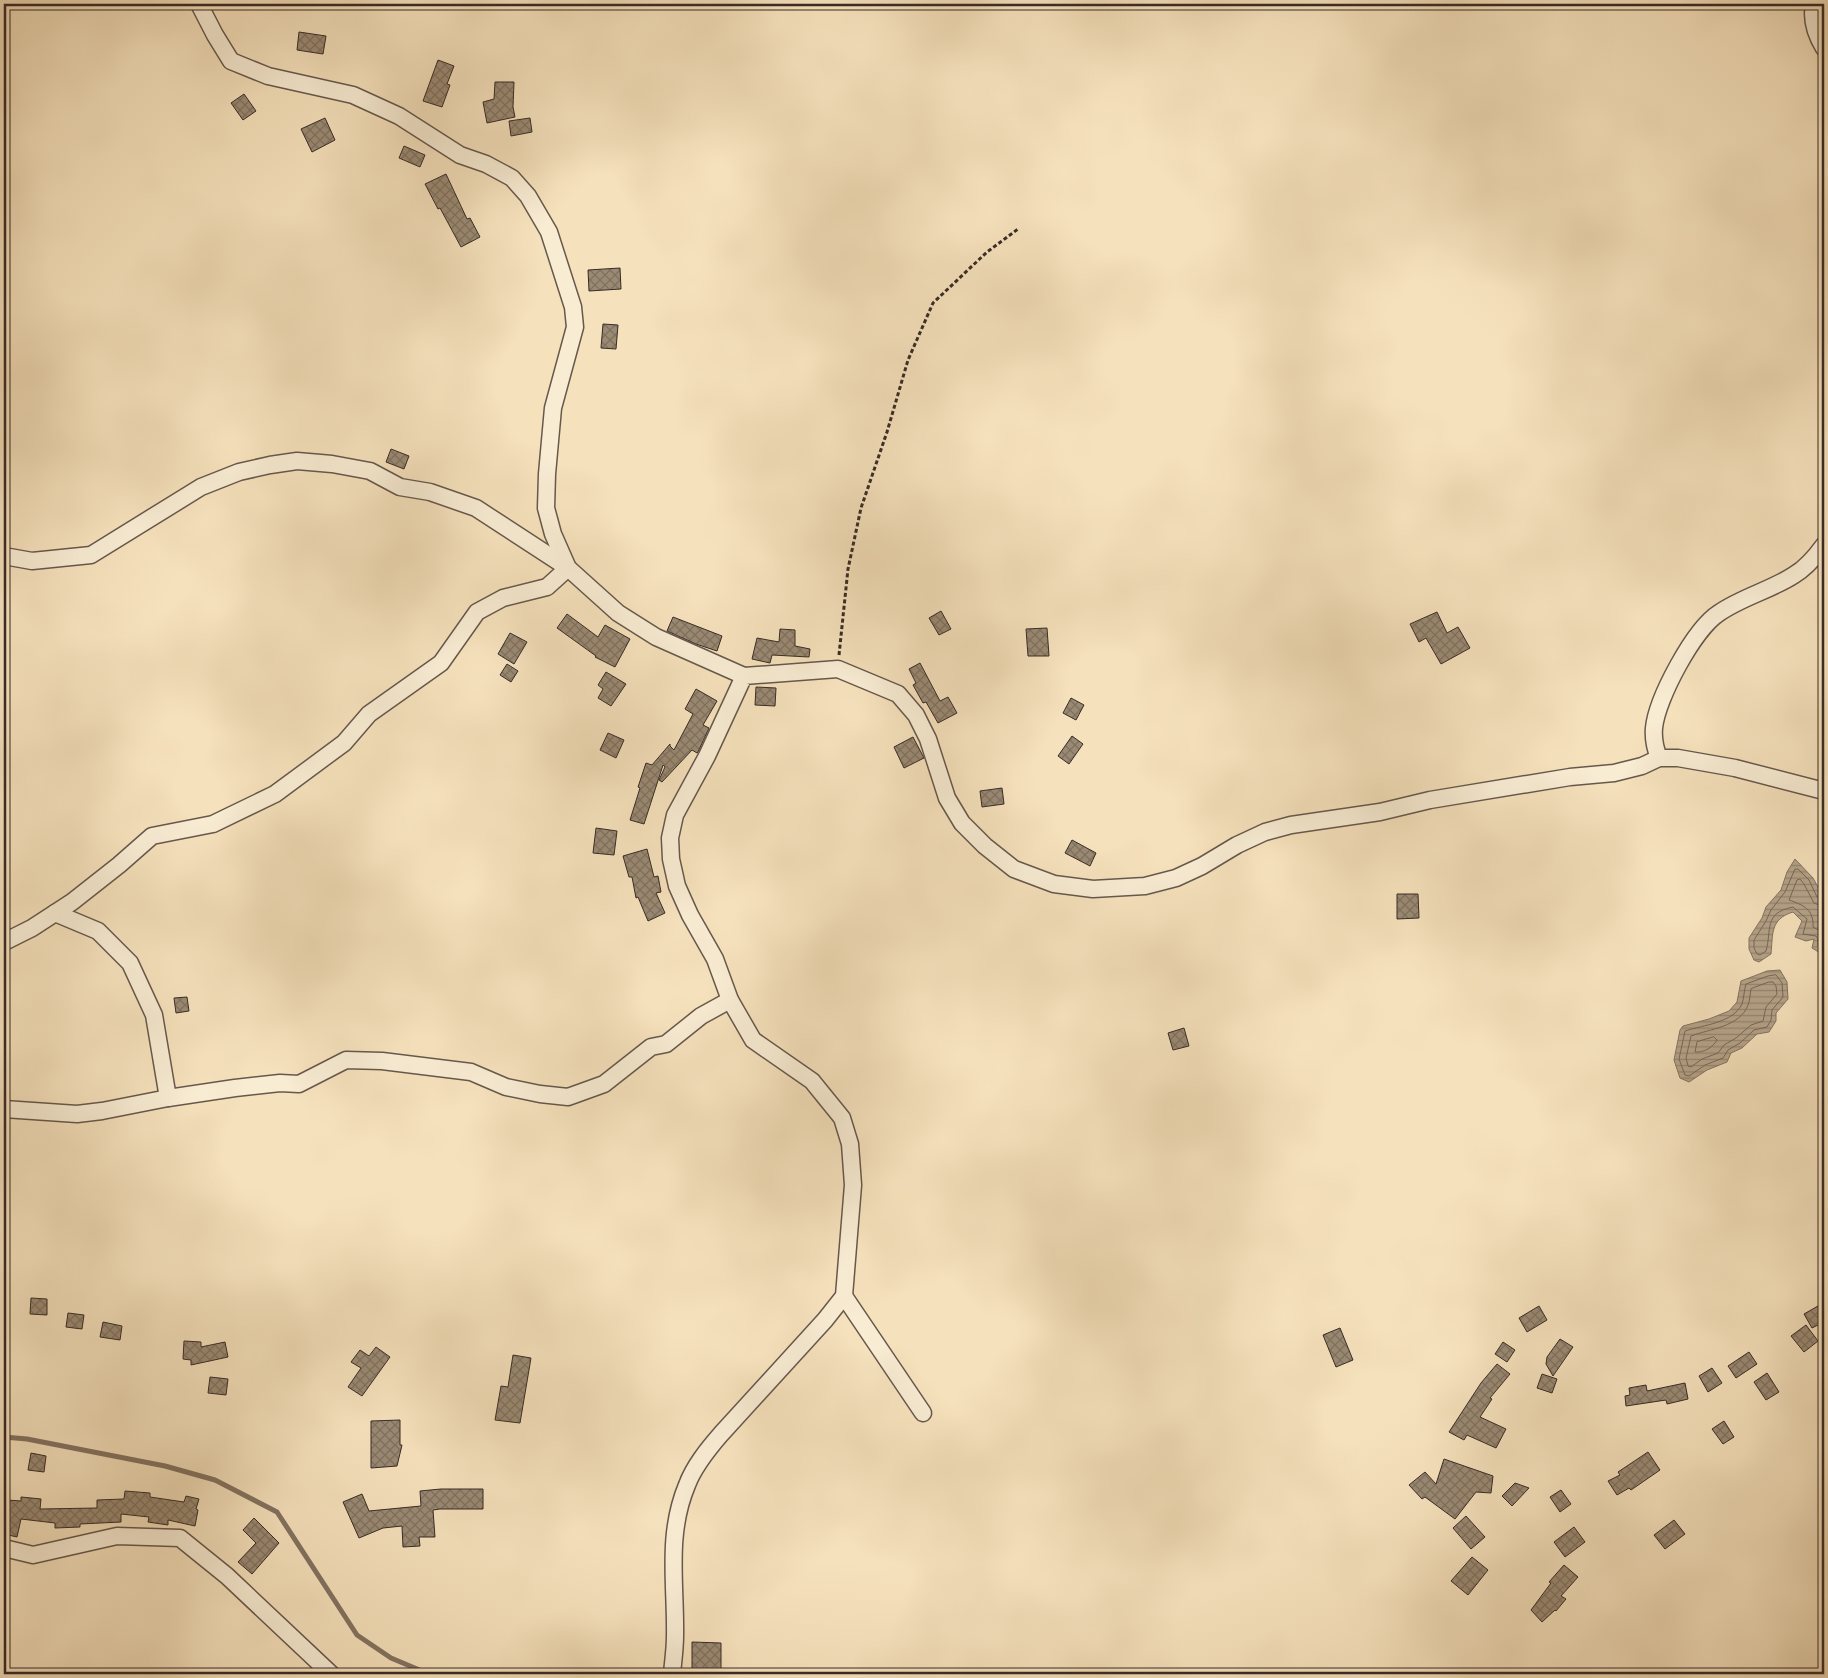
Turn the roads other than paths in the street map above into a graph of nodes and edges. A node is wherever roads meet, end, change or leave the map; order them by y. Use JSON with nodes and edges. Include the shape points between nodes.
{"nodes":[{"id":1,"x":199,"y":4,"type":"edge"},
{"id":2,"x":1814,"y":4,"type":"edge"},
{"id":3,"x":1824,"y":48,"type":"edge"},
{"id":4,"x":1824,"y":545,"type":"edge"},
{"id":5,"x":4,"y":556,"type":"edge"},
{"id":6,"x":568,"y":568,"type":"junction"},
{"id":7,"x":744,"y":676,"type":"junction"},
{"id":8,"x":1659,"y":758,"type":"junction"},
{"id":9,"x":1824,"y":791,"type":"edge"},
{"id":10,"x":55,"y":913,"type":"junction"},
{"id":11,"x":4,"y":942,"type":"edge"},
{"id":12,"x":730,"y":1000,"type":"junction"},
{"id":13,"x":168,"y":1098,"type":"junction"},
{"id":14,"x":4,"y":1109,"type":"edge"},
{"id":15,"x":844,"y":1296,"type":"junction"},
{"id":16,"x":923,"y":1413,"type":"dead end"},
{"id":17,"x":4,"y":1548,"type":"edge"},
{"id":18,"x":331,"y":1674,"type":"edge"},
{"id":19,"x":672,"y":1674,"type":"edge"}],
"edges":[{"from":1,"to":6,"type":"street","via":[[231,60],[268,76],[353,96],[399,116],[460,156],[486,164],[512,178],[528,196],[549,232],[573,307],[575,327],[553,408],[546,508]]},
{"from":2,"to":3,"type":"street","via":[[1814,24]]},
{"from":4,"to":8,"type":"street","via":[[1795,574],[1735,603],[1704,627],[1685,654],[1662,700],[1654,727],[1654,746]]},
{"from":5,"to":6,"type":"street","via":[[32,561],[91,555],[201,487],[239,472],[297,461],[370,471],[400,487],[430,492],[476,508]]},
{"from":6,"to":7,"type":"street","via":[[618,613],[656,637]]},
{"from":6,"to":10,"type":"street","via":[[547,587],[503,598],[477,612],[441,663],[369,714],[344,743],[275,794],[213,824],[152,836]]},
{"from":7,"to":8,"type":"street","via":[[838,669],[898,694],[916,715],[928,738],[947,798],[962,823],[1014,870],[1054,884],[1093,889],[1145,886],[1176,878],[1244,841],[1291,825],[1551,780],[1614,773]]},
{"from":7,"to":12,"type":"street","via":[[675,815],[670,838],[678,886],[715,959]]},
{"from":8,"to":9,"type":"street","via":[[1735,768]]},
{"from":10,"to":11,"type":"street"},
{"from":10,"to":13,"type":"street","via":[[98,931],[130,963],[154,1015]]},
{"from":12,"to":13,"type":"street","via":[[701,1016],[666,1044],[651,1047],[604,1084],[568,1097],[506,1087],[471,1072],[382,1060],[346,1060],[299,1084],[280,1083]]},
{"from":12,"to":15,"type":"street","via":[[753,1040],[812,1081],[842,1118],[850,1144],[853,1185]]},
{"from":13,"to":14,"type":"street","via":[[76,1114]]},
{"from":15,"to":16,"type":"street"},
{"from":15,"to":19,"type":"street","via":[[705,1453],[687,1483],[673,1542],[675,1636]]},
{"from":17,"to":18,"type":"street","via":[[33,1555],[117,1536],[180,1538],[227,1576]]}]}
